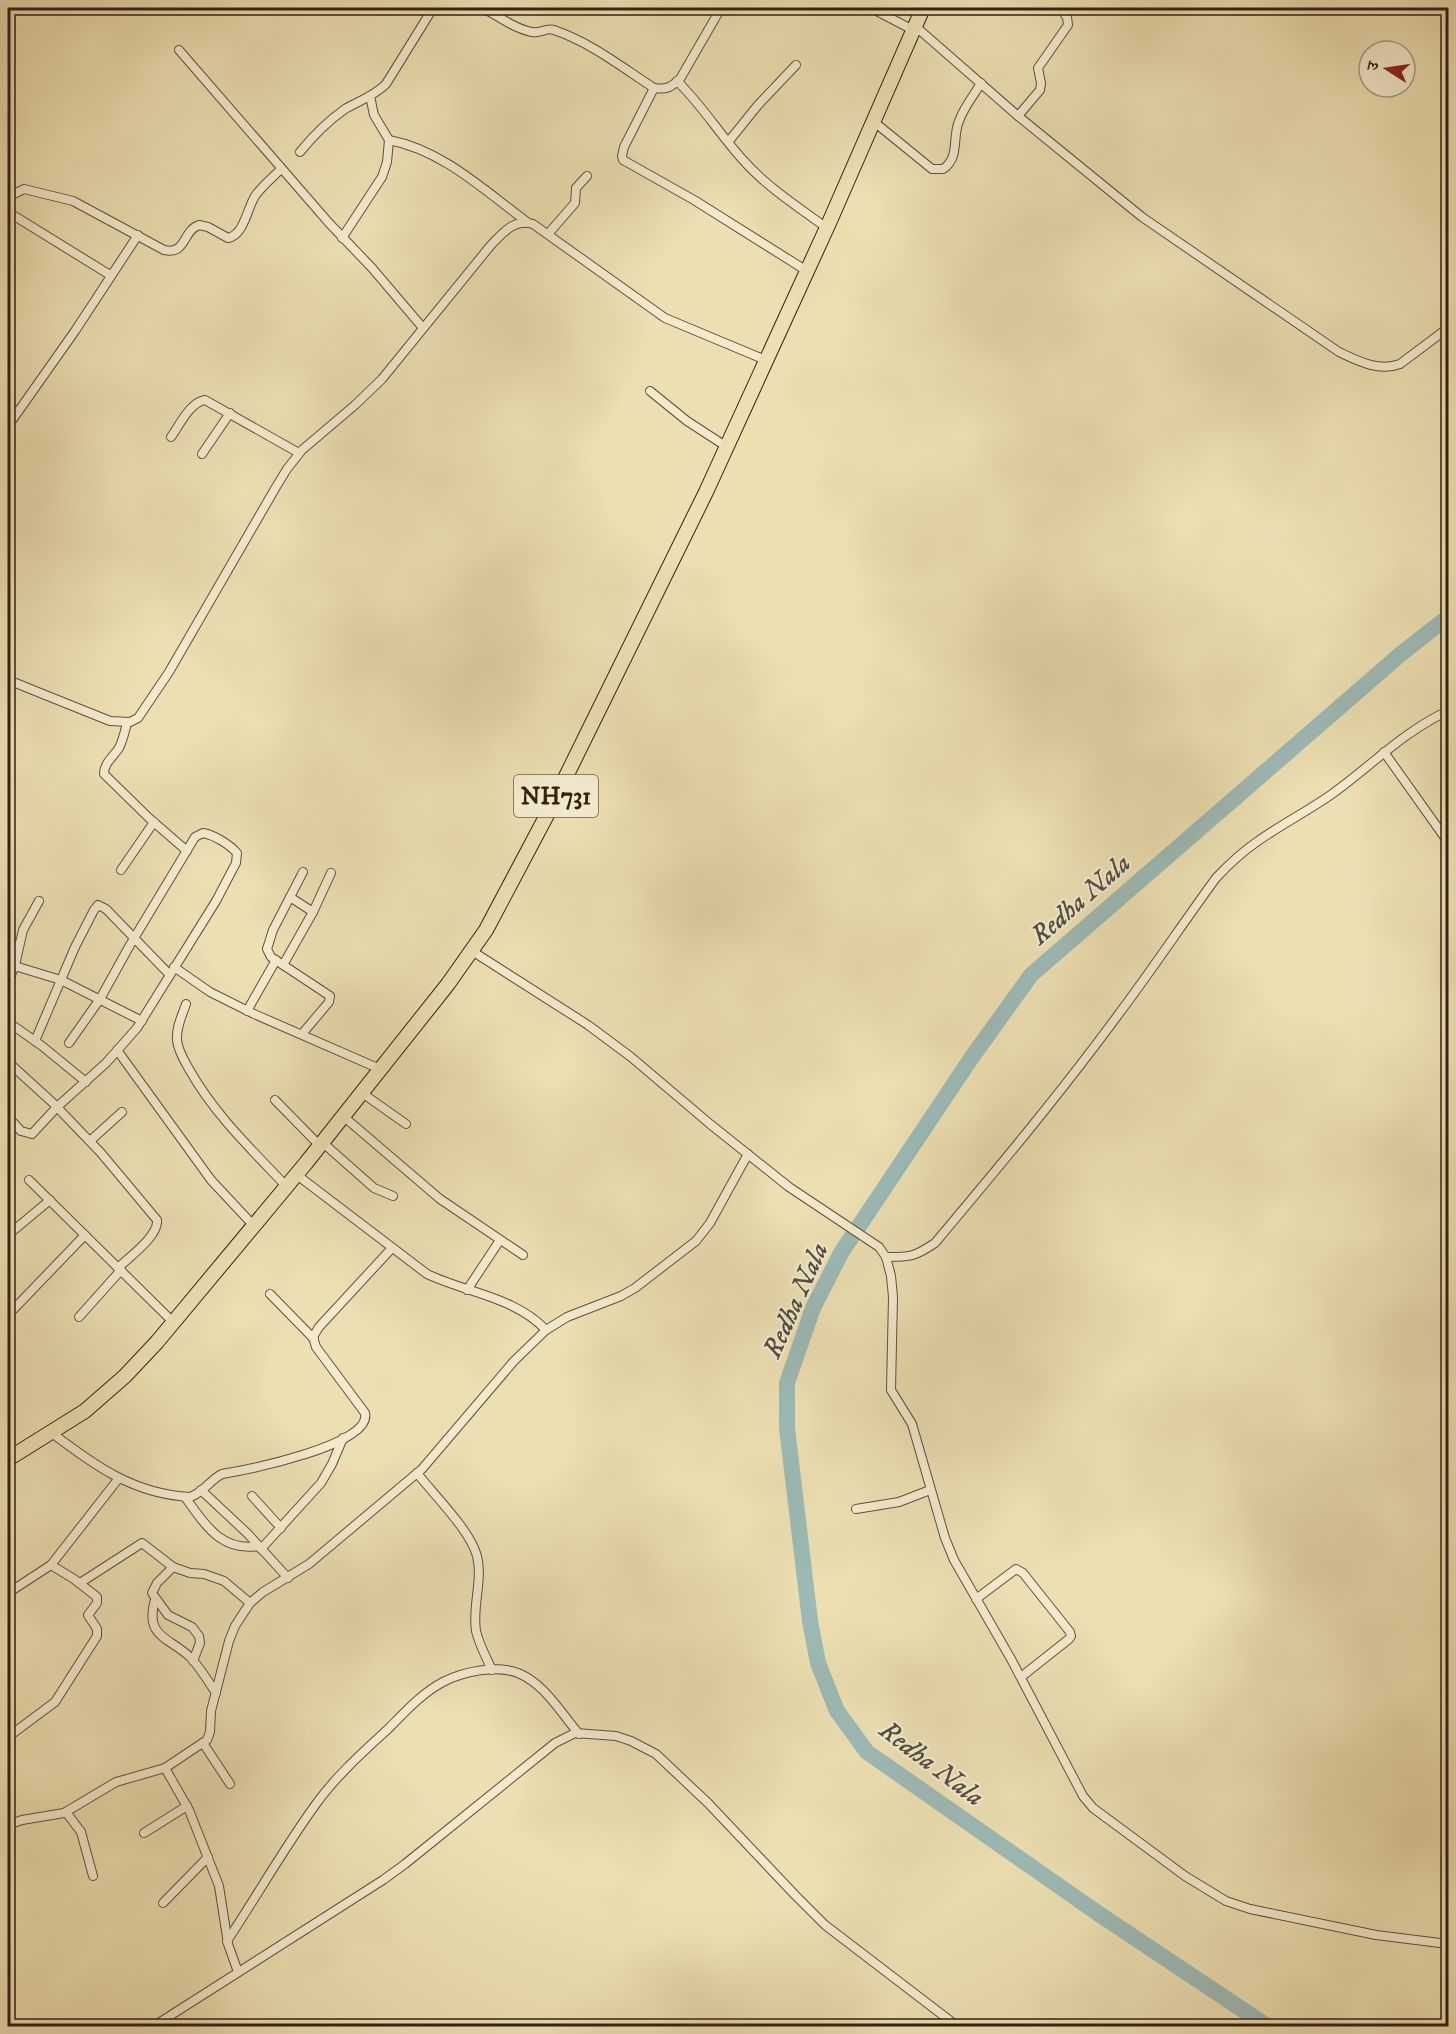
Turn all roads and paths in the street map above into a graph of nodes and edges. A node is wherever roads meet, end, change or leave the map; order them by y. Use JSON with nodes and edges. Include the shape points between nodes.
{"nodes":[{"id":1,"x":433,"y":8,"type":"edge"},
{"id":2,"x":483,"y":8,"type":"edge"},
{"id":3,"x":721,"y":8,"type":"edge"},
{"id":4,"x":872,"y":8,"type":"edge"},
{"id":5,"x":923,"y":8,"type":"edge"},
{"id":6,"x":1060,"y":8,"type":"edge"},
{"id":7,"x":914,"y":28,"type":"junction"},
{"id":8,"x":179,"y":51,"type":"dead end"},
{"id":9,"x":796,"y":65,"type":"dead end"},
{"id":10,"x":676,"y":81,"type":"junction"},
{"id":11,"x":981,"y":84,"type":"junction"},
{"id":12,"x":654,"y":88,"type":"junction"},
{"id":13,"x":370,"y":96,"type":"junction"},
{"id":14,"x":1018,"y":116,"type":"junction"},
{"id":15,"x":873,"y":121,"type":"junction"},
{"id":16,"x":389,"y":140,"type":"junction"},
{"id":17,"x":729,"y":141,"type":"junction"},
{"id":18,"x":300,"y":152,"type":"dead end"},
{"id":19,"x":281,"y":169,"type":"junction"},
{"id":20,"x":587,"y":176,"type":"dead end"},
{"id":21,"x":8,"y":197,"type":"edge"},
{"id":22,"x":8,"y":212,"type":"edge"},
{"id":23,"x":526,"y":222,"type":"junction"},
{"id":24,"x":827,"y":228,"type":"junction"},
{"id":25,"x":548,"y":234,"type":"junction"},
{"id":26,"x":138,"y":235,"type":"junction"},
{"id":27,"x":342,"y":238,"type":"junction"},
{"id":28,"x":807,"y":272,"type":"junction"},
{"id":29,"x":110,"y":275,"type":"junction"},
{"id":30,"x":423,"y":328,"type":"junction"},
{"id":31,"x":1449,"y":328,"type":"edge"},
{"id":32,"x":768,"y":361,"type":"junction"},
{"id":33,"x":650,"y":391,"type":"dead end"},
{"id":34,"x":230,"y":413,"type":"junction"},
{"id":35,"x":8,"y":426,"type":"edge"},
{"id":36,"x":171,"y":437,"type":"dead end"},
{"id":37,"x":727,"y":447,"type":"junction"},
{"id":38,"x":299,"y":453,"type":"junction"},
{"id":39,"x":201,"y":454,"type":"dead end"},
{"id":40,"x":8,"y":680,"type":"edge"},
{"id":41,"x":1449,"y":711,"type":"edge"},
{"id":42,"x":127,"y":723,"type":"junction"},
{"id":43,"x":1384,"y":752,"type":"junction"},
{"id":44,"x":154,"y":822,"type":"junction"},
{"id":45,"x":1449,"y":842,"type":"edge"},
{"id":46,"x":187,"y":851,"type":"junction"},
{"id":47,"x":122,"y":870,"type":"dead end"},
{"id":48,"x":303,"y":872,"type":"dead end"},
{"id":49,"x":330,"y":873,"type":"dead end"},
{"id":50,"x":290,"y":897,"type":"junction"},
{"id":51,"x":39,"y":900,"type":"dead end"},
{"id":52,"x":314,"y":912,"type":"junction"},
{"id":53,"x":134,"y":939,"type":"junction"},
{"id":54,"x":8,"y":943,"type":"edge"},
{"id":55,"x":19,"y":946,"type":"junction"},
{"id":56,"x":472,"y":951,"type":"junction"},
{"id":57,"x":276,"y":960,"type":"junction"},
{"id":58,"x":11,"y":964,"type":"edge"},
{"id":59,"x":283,"y":965,"type":"junction"},
{"id":60,"x":172,"y":971,"type":"junction"},
{"id":61,"x":61,"y":980,"type":"junction"},
{"id":62,"x":8,"y":983,"type":"edge"},
{"id":63,"x":100,"y":999,"type":"junction"},
{"id":64,"x":186,"y":1004,"type":"dead end"},
{"id":65,"x":247,"y":1011,"type":"junction"},
{"id":66,"x":142,"y":1021,"type":"junction"},
{"id":67,"x":8,"y":1022,"type":"edge"},
{"id":68,"x":302,"y":1034,"type":"junction"},
{"id":69,"x":35,"y":1041,"type":"junction"},
{"id":70,"x":69,"y":1043,"type":"dead end"},
{"id":71,"x":117,"y":1050,"type":"junction"},
{"id":72,"x":8,"y":1062,"type":"edge"},
{"id":73,"x":380,"y":1069,"type":"junction"},
{"id":74,"x":86,"y":1082,"type":"junction"},
{"id":75,"x":362,"y":1093,"type":"junction"},
{"id":76,"x":275,"y":1100,"type":"dead end"},
{"id":77,"x":57,"y":1107,"type":"junction"},
{"id":78,"x":122,"y":1112,"type":"dead end"},
{"id":79,"x":343,"y":1116,"type":"junction"},
{"id":80,"x":8,"y":1117,"type":"edge"},
{"id":81,"x":406,"y":1124,"type":"dead end"},
{"id":82,"x":90,"y":1142,"type":"junction"},
{"id":83,"x":321,"y":1144,"type":"junction"},
{"id":84,"x":748,"y":1154,"type":"junction"},
{"id":85,"x":297,"y":1175,"type":"junction"},
{"id":86,"x":29,"y":1180,"type":"dead end"},
{"id":87,"x":287,"y":1187,"type":"junction"},
{"id":88,"x":393,"y":1196,"type":"dead end"},
{"id":89,"x":50,"y":1200,"type":"junction"},
{"id":90,"x":255,"y":1227,"type":"junction"},
{"id":91,"x":8,"y":1235,"type":"edge"},
{"id":92,"x":85,"y":1235,"type":"junction"},
{"id":93,"x":500,"y":1240,"type":"junction"},
{"id":94,"x":392,"y":1248,"type":"junction"},
{"id":95,"x":522,"y":1256,"type":"dead end"},
{"id":96,"x":886,"y":1257,"type":"junction"},
{"id":97,"x":119,"y":1269,"type":"junction"},
{"id":98,"x":467,"y":1290,"type":"junction"},
{"id":99,"x":270,"y":1294,"type":"dead end"},
{"id":100,"x":8,"y":1315,"type":"edge"},
{"id":101,"x":79,"y":1317,"type":"dead end"},
{"id":102,"x":174,"y":1323,"type":"junction"},
{"id":103,"x":546,"y":1330,"type":"junction"},
{"id":104,"x":314,"y":1339,"type":"junction"},
{"id":105,"x":52,"y":1433,"type":"junction"},
{"id":106,"x":343,"y":1438,"type":"junction"},
{"id":107,"x":8,"y":1459,"type":"edge"},
{"id":108,"x":417,"y":1473,"type":"junction"},
{"id":109,"x":119,"y":1478,"type":"junction"},
{"id":110,"x":201,"y":1490,"type":"junction"},
{"id":111,"x":930,"y":1490,"type":"junction"},
{"id":112,"x":252,"y":1496,"type":"dead end"},
{"id":113,"x":185,"y":1497,"type":"junction"},
{"id":114,"x":856,"y":1509,"type":"dead end"},
{"id":115,"x":281,"y":1528,"type":"junction"},
{"id":116,"x":260,"y":1547,"type":"junction"},
{"id":117,"x":51,"y":1565,"type":"junction"},
{"id":118,"x":173,"y":1567,"type":"junction"},
{"id":119,"x":288,"y":1578,"type":"junction"},
{"id":120,"x":80,"y":1583,"type":"junction"},
{"id":121,"x":8,"y":1593,"type":"edge"},
{"id":122,"x":976,"y":1599,"type":"junction"},
{"id":123,"x":155,"y":1600,"type":"junction"},
{"id":124,"x":250,"y":1603,"type":"junction"},
{"id":125,"x":193,"y":1661,"type":"junction"},
{"id":126,"x":492,"y":1670,"type":"junction"},
{"id":127,"x":1021,"y":1677,"type":"junction"},
{"id":128,"x":216,"y":1693,"type":"junction"},
{"id":129,"x":9,"y":1733,"type":"edge"},
{"id":130,"x":579,"y":1734,"type":"junction"},
{"id":131,"x":203,"y":1743,"type":"junction"},
{"id":132,"x":165,"y":1768,"type":"junction"},
{"id":133,"x":230,"y":1784,"type":"dead end"},
{"id":134,"x":187,"y":1806,"type":"junction"},
{"id":135,"x":66,"y":1812,"type":"junction"},
{"id":136,"x":8,"y":1825,"type":"edge"},
{"id":137,"x":144,"y":1833,"type":"dead end"},
{"id":138,"x":208,"y":1857,"type":"junction"},
{"id":139,"x":93,"y":1876,"type":"dead end"},
{"id":140,"x":163,"y":1903,"type":"dead end"},
{"id":141,"x":227,"y":1941,"type":"junction"},
{"id":142,"x":1449,"y":1944,"type":"edge"},
{"id":143,"x":237,"y":1968,"type":"junction"},
{"id":144,"x":154,"y":2026,"type":"edge"},
{"id":145,"x":957,"y":2026,"type":"edge"}],
"edges":[{"from":1,"to":13,"type":"street","via":[[386,84]]},
{"from":2,"to":12,"type":"street","via":[[532,32],[550,29],[566,35]]},
{"from":3,"to":10,"type":"street"},
{"from":4,"to":7,"type":"street"},
{"from":5,"to":7,"type":"highway","number":"NH731"},
{"from":6,"to":14,"type":"street","via":[[1067,17],[1066,30],[1038,68],[1040,90]]},
{"from":7,"to":11,"type":"street"},
{"from":7,"to":15,"type":"highway","number":"NH731"},
{"from":8,"to":19,"type":"street"},
{"from":9,"to":17,"type":"street"},
{"from":10,"to":12,"type":"street","via":[[667,89]]},
{"from":10,"to":17,"type":"street"},
{"from":11,"to":14,"type":"street"},
{"from":11,"to":15,"type":"street","via":[[960,118],[953,159],[943,169],[932,169]]},
{"from":12,"to":28,"type":"street","via":[[624,147],[623,160]]},
{"from":13,"to":16,"type":"street","via":[[374,115]]},
{"from":13,"to":18,"type":"street","via":[[345,109]]},
{"from":14,"to":31,"type":"street","via":[[1142,217],[1339,352],[1383,368],[1392,367]]},
{"from":15,"to":24,"type":"highway","number":"NH731"},
{"from":16,"to":23,"type":"street","via":[[434,155]]},
{"from":16,"to":27,"type":"street","via":[[382,177]]},
{"from":17,"to":24,"type":"street","via":[[763,180]]},
{"from":19,"to":26,"type":"street","via":[[255,197],[234,237],[223,237],[199,225],[171,252]]},
{"from":19,"to":27,"type":"street"},
{"from":20,"to":25,"type":"street","via":[[576,188],[575,204]]},
{"from":21,"to":26,"type":"street","via":[[24,189],[73,201]]},
{"from":22,"to":29,"type":"street"},
{"from":23,"to":25,"type":"street"},
{"from":23,"to":30,"type":"street","via":[[513,225],[491,245]]},
{"from":24,"to":28,"type":"highway","number":"NH731"},
{"from":25,"to":32,"type":"street","via":[[665,318]]},
{"from":26,"to":29,"type":"street"},
{"from":27,"to":30,"type":"street"},
{"from":28,"to":32,"type":"highway","number":"NH731"},
{"from":29,"to":35,"type":"street"},
{"from":30,"to":38,"type":"street","via":[[371,391]]},
{"from":32,"to":37,"type":"highway","number":"NH731"},
{"from":33,"to":37,"type":"street"},
{"from":34,"to":36,"type":"street","via":[[201,400]]},
{"from":34,"to":38,"type":"street"},
{"from":34,"to":39,"type":"street"},
{"from":37,"to":56,"type":"highway","number":"NH731","via":[[549,811],[500,907]]},
{"from":38,"to":42,"type":"street","via":[[146,709]]},
{"from":40,"to":42,"type":"street","via":[[110,721]]},
{"from":41,"to":43,"type":"street"},
{"from":42,"to":44,"type":"street","via":[[104,774]]},
{"from":43,"to":45,"type":"street"},
{"from":43,"to":96,"type":"street","via":[[1332,794],[1236,858],[1210,886],[1119,1015],[935,1243],[918,1255]]},
{"from":44,"to":46,"type":"street"},
{"from":44,"to":47,"type":"street"},
{"from":46,"to":53,"type":"street"},
{"from":46,"to":60,"type":"street","via":[[202,833],[232,848],[238,857]]},
{"from":48,"to":50,"type":"street"},
{"from":49,"to":52,"type":"street"},
{"from":50,"to":52,"type":"street"},
{"from":50,"to":57,"type":"street","via":[[268,942],[268,953]]},
{"from":51,"to":55,"type":"street"},
{"from":52,"to":59,"type":"street"},
{"from":53,"to":60,"type":"street"},
{"from":53,"to":61,"type":"street","via":[[98,905]]},
{"from":53,"to":63,"type":"street"},
{"from":54,"to":55,"type":"street"},
{"from":55,"to":58,"type":"street"},
{"from":56,"to":73,"type":"highway","number":"NH731"},
{"from":56,"to":84,"type":"street","via":[[588,1025]]},
{"from":57,"to":59,"type":"street"},
{"from":57,"to":65,"type":"street"},
{"from":58,"to":61,"type":"street"},
{"from":58,"to":62,"type":"street"},
{"from":59,"to":68,"type":"street","via":[[330,996]]},
{"from":60,"to":65,"type":"street"},
{"from":60,"to":66,"type":"street"},
{"from":61,"to":63,"type":"street"},
{"from":61,"to":69,"type":"street"},
{"from":63,"to":66,"type":"street"},
{"from":63,"to":70,"type":"street"},
{"from":64,"to":87,"type":"street","via":[[177,1042],[201,1091]]},
{"from":65,"to":68,"type":"street"},
{"from":66,"to":71,"type":"street"},
{"from":67,"to":69,"type":"street"},
{"from":68,"to":73,"type":"street"},
{"from":69,"to":74,"type":"street"},
{"from":71,"to":74,"type":"street"},
{"from":71,"to":90,"type":"street","via":[[212,1180]]},
{"from":72,"to":77,"type":"street"},
{"from":73,"to":75,"type":"highway","number":"NH731"},
{"from":74,"to":77,"type":"street"},
{"from":75,"to":79,"type":"highway","number":"NH731"},
{"from":75,"to":81,"type":"street"},
{"from":76,"to":83,"type":"street"},
{"from":77,"to":80,"type":"street","via":[[32,1134],[21,1131]]},
{"from":77,"to":82,"type":"street"},
{"from":78,"to":82,"type":"street"},
{"from":79,"to":83,"type":"highway","number":"NH731"},
{"from":79,"to":93,"type":"street","via":[[440,1199]]},
{"from":82,"to":97,"type":"street","via":[[157,1220],[155,1233]]},
{"from":83,"to":85,"type":"highway","number":"NH731"},
{"from":83,"to":88,"type":"street","via":[[374,1188]]},
{"from":84,"to":96,"type":"street","via":[[789,1187],[879,1247]]},
{"from":84,"to":103,"type":"street","via":[[710,1223],[696,1240],[635,1288]]},
{"from":85,"to":87,"type":"highway","number":"NH731"},
{"from":85,"to":94,"type":"street"},
{"from":86,"to":89,"type":"street"},
{"from":87,"to":90,"type":"highway","number":"NH731"},
{"from":89,"to":91,"type":"street"},
{"from":89,"to":92,"type":"street"},
{"from":90,"to":102,"type":"highway","number":"NH731"},
{"from":92,"to":97,"type":"street"},
{"from":92,"to":100,"type":"street"},
{"from":93,"to":95,"type":"street"},
{"from":93,"to":98,"type":"street"},
{"from":94,"to":98,"type":"street","via":[[428,1274]]},
{"from":94,"to":104,"type":"street","via":[[319,1327]]},
{"from":96,"to":111,"type":"street","via":[[894,1298],[891,1390],[912,1424]]},
{"from":97,"to":101,"type":"street"},
{"from":97,"to":102,"type":"street"},
{"from":98,"to":103,"type":"street","via":[[525,1312]]},
{"from":99,"to":104,"type":"street"},
{"from":102,"to":105,"type":"highway","number":"NH731","via":[[125,1376]]},
{"from":103,"to":108,"type":"street"},
{"from":104,"to":106,"type":"street","via":[[365,1413],[362,1426]]},
{"from":105,"to":107,"type":"highway","number":"NH731"},
{"from":105,"to":109,"type":"street"},
{"from":106,"to":110,"type":"street","via":[[287,1460],[222,1474]]},
{"from":106,"to":115,"type":"street","via":[[321,1483]]},
{"from":108,"to":119,"type":"street","via":[[320,1556]]},
{"from":108,"to":126,"type":"street","via":[[464,1532],[477,1556],[476,1630]]},
{"from":109,"to":113,"type":"street"},
{"from":109,"to":117,"type":"street"},
{"from":110,"to":113,"type":"street"},
{"from":110,"to":116,"type":"street"},
{"from":111,"to":114,"type":"street","via":[[899,1502]]},
{"from":111,"to":122,"type":"street","via":[[954,1560]]},
{"from":112,"to":115,"type":"street"},
{"from":113,"to":116,"type":"street","via":[[224,1542]]},
{"from":115,"to":116,"type":"street"},
{"from":116,"to":119,"type":"street"},
{"from":117,"to":120,"type":"street"},
{"from":117,"to":121,"type":"street"},
{"from":118,"to":120,"type":"street","via":[[142,1544]]},
{"from":118,"to":123,"type":"street","via":[[153,1588]]},
{"from":118,"to":124,"type":"street","via":[[224,1581]]},
{"from":119,"to":124,"type":"street"},
{"from":120,"to":129,"type":"street","via":[[97,1597],[88,1615],[97,1636],[55,1702]]},
{"from":122,"to":127,"type":"street"},
{"from":122,"to":127,"type":"street","via":[[1016,1569],[1070,1632],[1069,1639]]},
{"from":123,"to":125,"type":"street","via":[[152,1620],[159,1635]]},
{"from":123,"to":125,"type":"street","via":[[168,1615],[192,1627],[199,1636]]},
{"from":124,"to":128,"type":"street","via":[[230,1641]]},
{"from":125,"to":128,"type":"street"},
{"from":126,"to":130,"type":"street","via":[[519,1674],[538,1686]]},
{"from":126,"to":141,"type":"street","via":[[460,1676],[431,1689],[367,1748],[311,1810]]},
{"from":127,"to":142,"type":"street","via":[[1093,1808],[1207,1890],[1250,1909],[1376,1935]]},
{"from":128,"to":131,"type":"street","via":[[210,1732]]},
{"from":130,"to":143,"type":"street","via":[[555,1743],[398,1869]]},
{"from":130,"to":145,"type":"street","via":[[616,1737],[656,1754],[825,1925]]},
{"from":131,"to":132,"type":"street"},
{"from":131,"to":133,"type":"street"},
{"from":132,"to":134,"type":"street"},
{"from":132,"to":135,"type":"street","via":[[116,1782]]},
{"from":134,"to":137,"type":"street"},
{"from":134,"to":138,"type":"street"},
{"from":135,"to":136,"type":"street"},
{"from":135,"to":139,"type":"street","via":[[81,1832]]},
{"from":138,"to":140,"type":"street"},
{"from":138,"to":141,"type":"street","via":[[219,1886]]},
{"from":141,"to":143,"type":"street"},
{"from":143,"to":144,"type":"street"}]}
